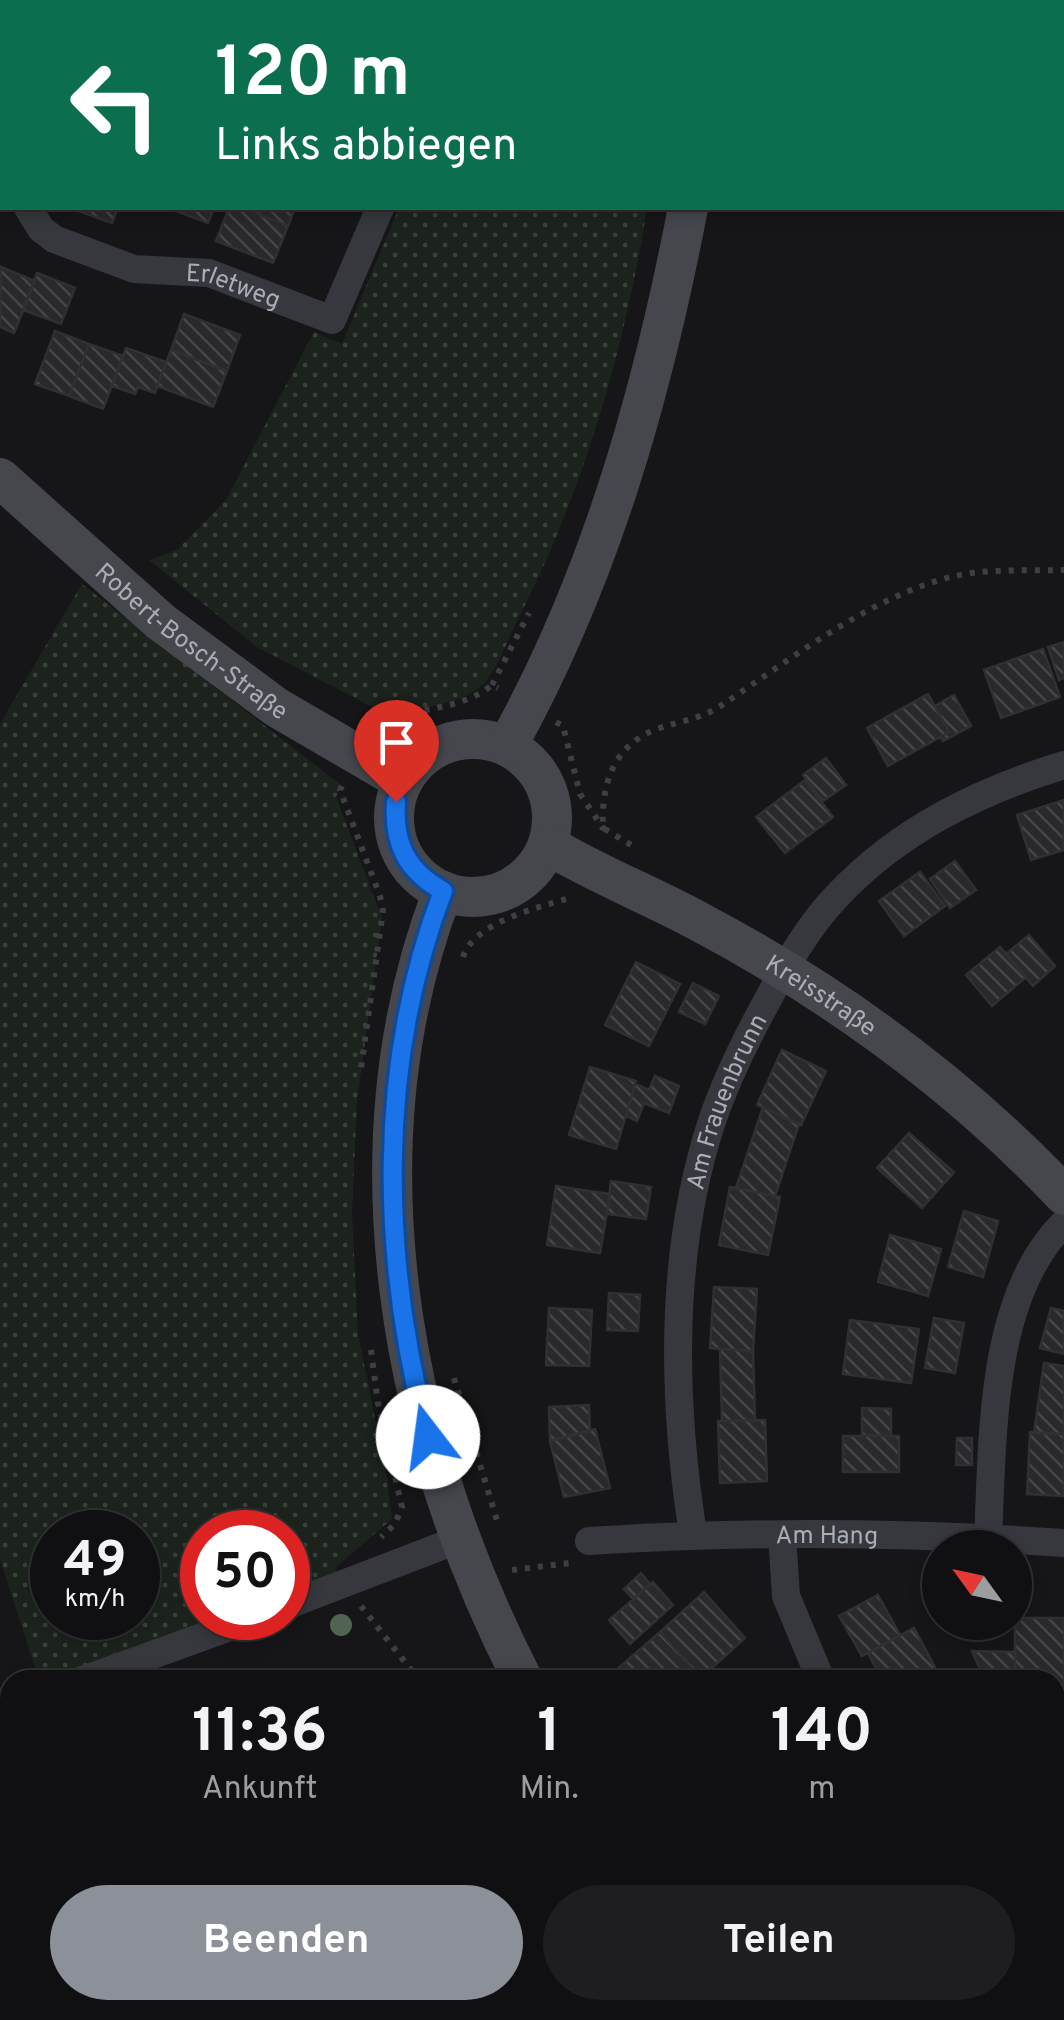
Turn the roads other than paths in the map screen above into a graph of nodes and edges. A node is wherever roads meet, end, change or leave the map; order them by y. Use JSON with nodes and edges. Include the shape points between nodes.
{"nodes":[{"id":1,"x":29,"y":210,"type":"edge"},
{"id":2,"x":379,"y":210,"type":"edge"},
{"id":3,"x":688,"y":210,"type":"edge"},
{"id":4,"x":0,"y":478,"type":"edge"},
{"id":5,"x":507,"y":746,"type":"junction"},
{"id":6,"x":1064,"y":764,"type":"edge"},
{"id":7,"x":403,"y":781,"type":"junction"},
{"id":8,"x":548,"y":845,"type":"junction"},
{"id":9,"x":443,"y":891,"type":"junction"},
{"id":10,"x":784,"y":970,"type":"junction"},
{"id":11,"x":1064,"y":1194,"type":"edge"},
{"id":12,"x":1064,"y":1223,"type":"edge"},
{"id":13,"x":989,"y":1530,"type":"edge"},
{"id":14,"x":693,"y":1534,"type":"junction"},
{"id":15,"x":782,"y":1534,"type":"junction"},
{"id":16,"x":922,"y":1537,"type":"edge"},
{"id":17,"x":460,"y":1539,"type":"junction"},
{"id":18,"x":590,"y":1541,"type":"road end"},
{"id":19,"x":1032,"y":1541,"type":"edge"},
{"id":20,"x":1064,"y":1543,"type":"edge"},
{"id":21,"x":310,"y":1598,"type":"edge"},
{"id":22,"x":193,"y":1640,"type":"edge"},
{"id":23,"x":111,"y":1670,"type":"edge"},
{"id":24,"x":519,"y":1670,"type":"edge"},
{"id":25,"x":817,"y":1670,"type":"edge"}],
"edges":[{"from":1,"to":2,"type":"street","name":"Erletweg","via":[[54,239],[134,269],[209,272],[332,320]]},
{"from":3,"to":5,"type":"main road","via":[[659,352],[618,491],[575,606]]},
{"from":4,"to":7,"type":"main road","name":"Robert-Bosch-Straße","via":[[161,622],[276,707]]},
{"from":5,"to":7,"type":"main road","via":[[460,740],[437,748]]},
{"from":5,"to":8,"type":"main road","via":[[526,759],[546,788]]},
{"from":6,"to":10,"type":"street","name":"Am Frauenbrunn","via":[[1004,783],[893,846],[836,897]]},
{"from":7,"to":9,"type":"main road","via":[[394,824],[399,845],[424,880]]},
{"from":8,"to":9,"type":"main road","via":[[535,867],[505,890],[468,897]]},
{"from":8,"to":10,"type":"main road","name":"Kreisstraße"},
{"from":9,"to":17,"type":"main road","via":[[421,953],[401,1047],[392,1203],[413,1382]]},
{"from":10,"to":11,"type":"main road","name":"Kreisstraße","via":[[925,1067]]},
{"from":10,"to":14,"type":"street","name":"Am Frauenbrunn","via":[[713,1119],[688,1224],[679,1338]]},
{"from":12,"to":13,"type":"street","via":[[1046,1240],[1008,1332]]},
{"from":14,"to":15,"type":"street","name":"Am Hang"},
{"from":14,"to":18,"type":"street","name":"Am Hang"},
{"from":15,"to":16,"type":"street","name":"Am Hang"},
{"from":15,"to":25,"type":"street","via":[[786,1596]]},
{"from":17,"to":21,"type":"street"},
{"from":17,"to":24,"type":"main road"},
{"from":19,"to":20,"type":"street","name":"Am Hang"},
{"from":22,"to":23,"type":"street"}]}
